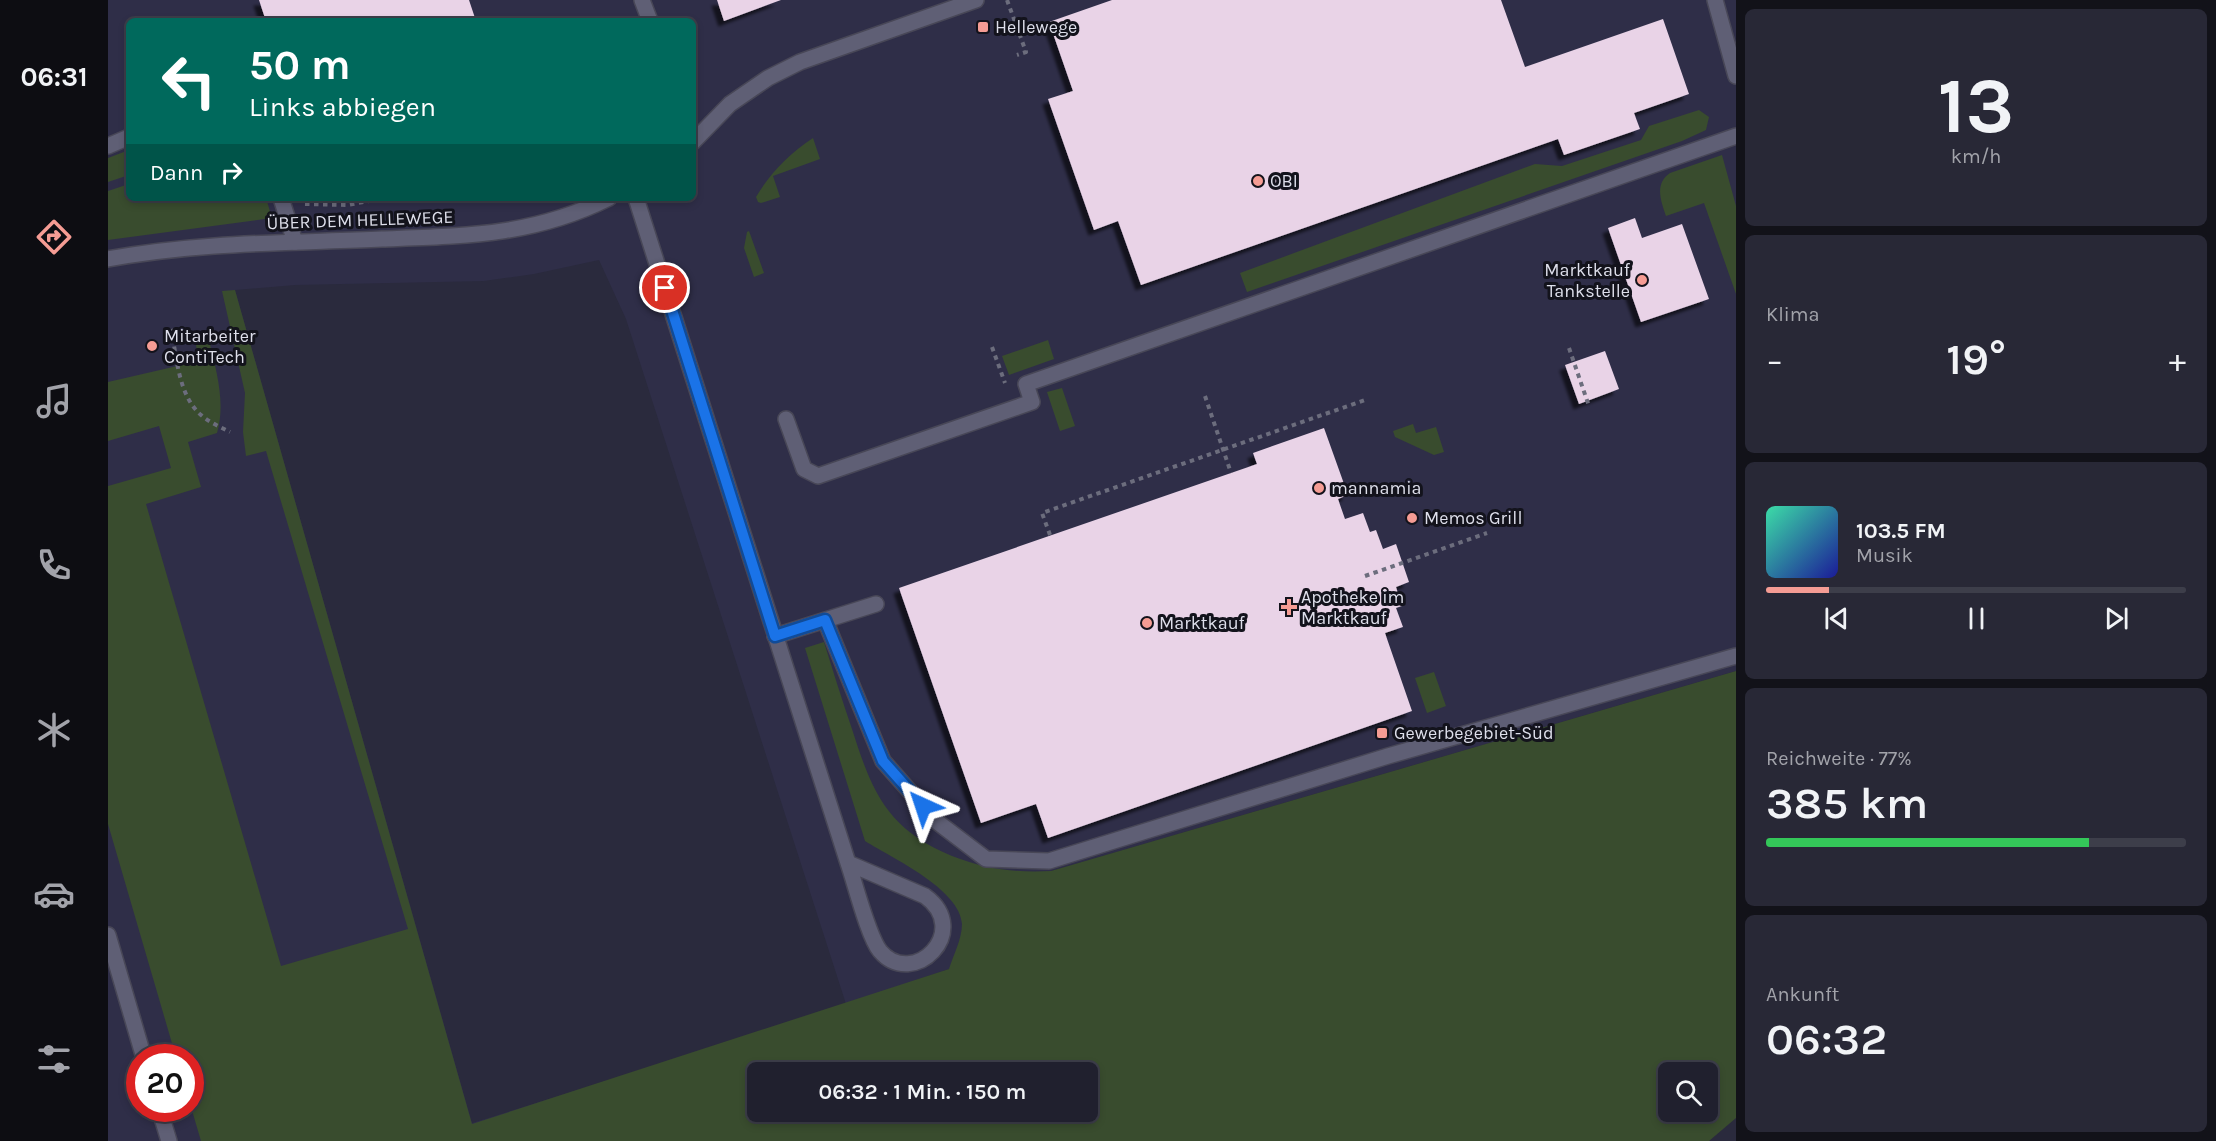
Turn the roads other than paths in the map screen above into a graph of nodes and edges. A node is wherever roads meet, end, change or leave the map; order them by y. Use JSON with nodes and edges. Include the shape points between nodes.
{"nodes":[{"id":1,"x":642,"y":0,"type":"edge"},
{"id":2,"x":976,"y":0,"type":"edge"},
{"id":3,"x":1715,"y":0,"type":"edge"},
{"id":4,"x":649,"y":18,"type":"edge"},
{"id":5,"x":1736,"y":76,"type":"edge"},
{"id":6,"x":1736,"y":136,"type":"edge"},
{"id":7,"x":696,"y":137,"type":"edge"},
{"id":8,"x":126,"y":138,"type":"edge"},
{"id":9,"x":108,"y":146,"type":"edge"},
{"id":10,"x":282,"y":201,"type":"edge"},
{"id":11,"x":602,"y":201,"type":"edge"},
{"id":12,"x":637,"y":201,"type":"edge"},
{"id":13,"x":296,"y":243,"type":"junction"},
{"id":14,"x":108,"y":258,"type":"edge"},
{"id":15,"x":786,"y":419,"type":"dead end"},
{"id":16,"x":876,"y":604,"type":"dead end"},
{"id":17,"x":825,"y":620,"type":"junction"},
{"id":18,"x":775,"y":636,"type":"junction"},
{"id":19,"x":1736,"y":656,"type":"edge"},
{"id":20,"x":848,"y":863,"type":"junction"},
{"id":21,"x":108,"y":934,"type":"edge"},
{"id":22,"x":140,"y":1044,"type":"edge"},
{"id":23,"x":163,"y":1122,"type":"edge"},
{"id":24,"x":169,"y":1141,"type":"edge"}],
"edges":[{"from":1,"to":4,"type":"street"},
{"from":2,"to":7,"type":"street","via":[[800,62],[730,104]]},
{"from":3,"to":5,"type":"street"},
{"from":6,"to":15,"type":"street","via":[[1026,384],[1032,402],[818,476],[804,469]]},
{"from":8,"to":9,"type":"street"},
{"from":10,"to":13,"type":"street"},
{"from":11,"to":13,"type":"street","name":"ÜBER DEM HELLEWEGE","via":[[563,218],[513,230],[465,236]]},
{"from":12,"to":18,"type":"street"},
{"from":13,"to":14,"type":"street","name":"ÜBER DEM HELLEWEGE","via":[[209,246]]},
{"from":16,"to":17,"type":"street"},
{"from":17,"to":18,"type":"street"},
{"from":17,"to":19,"type":"street","via":[[883,761],[936,821],[987,859],[1049,861],[1388,756]]},
{"from":18,"to":20,"type":"street"},
{"from":20,"to":20,"type":"street","via":[[879,950],[892,960],[908,963],[931,954],[943,932],[941,915],[932,901]]},
{"from":21,"to":22,"type":"street"},
{"from":23,"to":24,"type":"street"}]}
